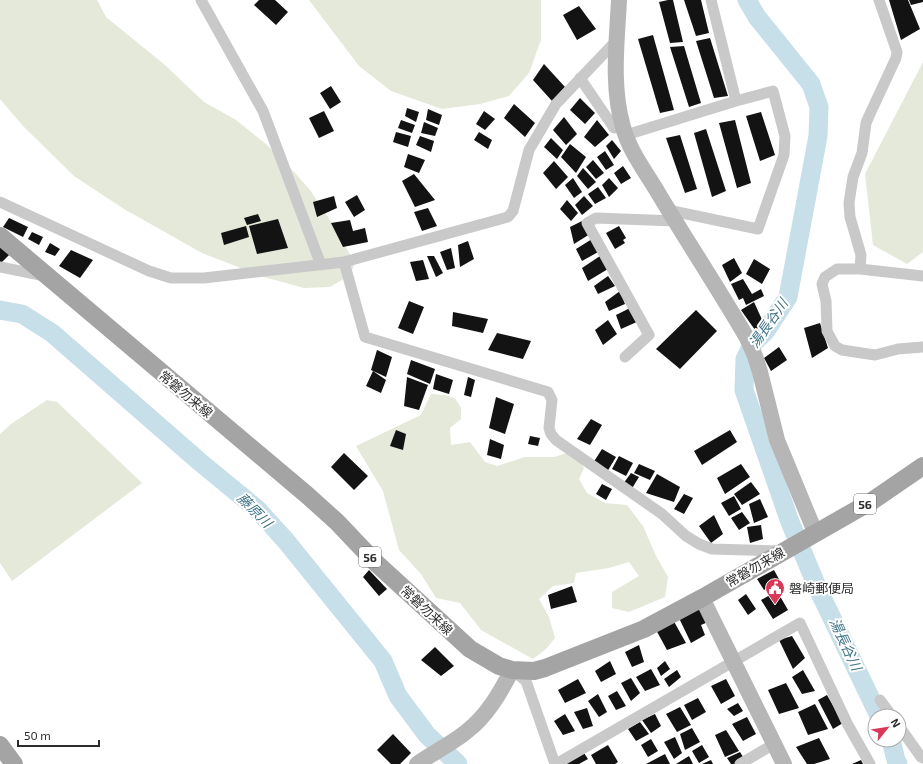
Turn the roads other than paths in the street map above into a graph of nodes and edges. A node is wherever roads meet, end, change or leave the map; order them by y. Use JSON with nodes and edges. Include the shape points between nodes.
{"nodes":[{"id":1,"x":200,"y":0,"type":"edge"},
{"id":2,"x":618,"y":0,"type":"edge"},
{"id":3,"x":711,"y":0,"type":"edge"},
{"id":4,"x":879,"y":0,"type":"edge"},
{"id":5,"x":617,"y":40,"type":"junction"},
{"id":6,"x":580,"y":78,"type":"junction"},
{"id":7,"x":736,"y":101,"type":"junction"},
{"id":8,"x":624,"y":131,"type":"junction"},
{"id":9,"x":0,"y":202,"type":"edge"},
{"id":10,"x":672,"y":216,"type":"junction"},
{"id":11,"x":0,"y":236,"type":"edge"},
{"id":12,"x":344,"y":262,"type":"junction"},
{"id":13,"x":321,"y":265,"type":"junction"},
{"id":14,"x":0,"y":267,"type":"edge"},
{"id":15,"x":860,"y":269,"type":"junction"},
{"id":16,"x":48,"y":276,"type":"junction"},
{"id":17,"x":923,"y":276,"type":"edge"},
{"id":18,"x":923,"y":347,"type":"edge"},
{"id":19,"x":625,"y":357,"type":"dead end"},
{"id":20,"x":922,"y":467,"type":"edge"},
{"id":21,"x":798,"y":542,"type":"junction"},
{"id":22,"x":702,"y":598,"type":"junction"},
{"id":23,"x":733,"y":661,"type":"junction"},
{"id":24,"x":512,"y":670,"type":"junction"},
{"id":25,"x":880,"y":700,"type":"dead end"},
{"id":26,"x":886,"y":708,"type":"edge"},
{"id":27,"x":907,"y":737,"type":"edge"},
{"id":28,"x":774,"y":744,"type":"junction"},
{"id":29,"x":0,"y":745,"type":"edge"},
{"id":30,"x":923,"y":758,"type":"edge"},
{"id":31,"x":421,"y":761,"type":"edge"},
{"id":32,"x":14,"y":764,"type":"edge"},
{"id":33,"x":555,"y":764,"type":"edge"},
{"id":34,"x":740,"y":764,"type":"edge"},
{"id":35,"x":784,"y":764,"type":"edge"},
{"id":36,"x":870,"y":764,"type":"edge"}],
"edges":[{"from":1,"to":13,"type":"street","via":[[263,111]]},
{"from":2,"to":5,"type":"street"},
{"from":3,"to":7,"type":"street"},
{"from":4,"to":15,"type":"street","via":[[897,52],[866,124],[862,153],[853,178],[849,203],[850,217],[861,255]]},
{"from":5,"to":6,"type":"street"},
{"from":5,"to":8,"type":"street","via":[[618,102]]},
{"from":6,"to":8,"type":"street","via":[[614,128]]},
{"from":6,"to":12,"type":"street","via":[[556,104],[529,150],[513,212],[508,217]]},
{"from":7,"to":8,"type":"street"},
{"from":7,"to":10,"type":"street","via":[[773,91],[785,136],[784,155],[758,229]]},
{"from":8,"to":10,"type":"street","via":[[636,157]]},
{"from":9,"to":13,"type":"street","via":[[149,271],[171,278],[204,278]]},
{"from":10,"to":19,"type":"street","via":[[596,218],[587,223],[649,336]]},
{"from":10,"to":21,"type":"street","via":[[747,338],[755,356],[777,440]]},
{"from":11,"to":16,"type":"main road","name":"常磐勿来線","number":"56"},
{"from":12,"to":13,"type":"street"},
{"from":12,"to":21,"type":"street","via":[[365,337],[548,392],[552,400],[549,428],[556,440],[662,514],[686,536],[712,549]]},
{"from":14,"to":16,"type":"street"},
{"from":15,"to":17,"type":"street"},
{"from":15,"to":18,"type":"street","via":[[837,269],[825,277],[822,284],[826,301],[827,331],[835,346],[842,350],[875,355],[898,349]]},
{"from":16,"to":24,"type":"main road","name":"常磐勿来線","number":"56","via":[[307,495],[470,650]]},
{"from":20,"to":21,"type":"main road","name":"常磐勿来線","number":"56","via":[[872,501]]},
{"from":21,"to":22,"type":"main road","name":"常磐勿来線","number":"56"},
{"from":22,"to":23,"type":"street"},
{"from":22,"to":24,"type":"main road","name":"常磐勿来線","number":"56","via":[[644,629],[545,668],[534,671]]},
{"from":23,"to":28,"type":"street"},
{"from":23,"to":33,"type":"street"},
{"from":23,"to":36,"type":"street","via":[[800,623],[848,725]]},
{"from":24,"to":31,"type":"street","via":[[490,707],[467,731]]},
{"from":24,"to":33,"type":"street","via":[[526,681]]},
{"from":25,"to":26,"type":"street"},
{"from":27,"to":30,"type":"street"},
{"from":28,"to":34,"type":"street"},
{"from":28,"to":35,"type":"street"},
{"from":29,"to":32,"type":"main road"}]}
